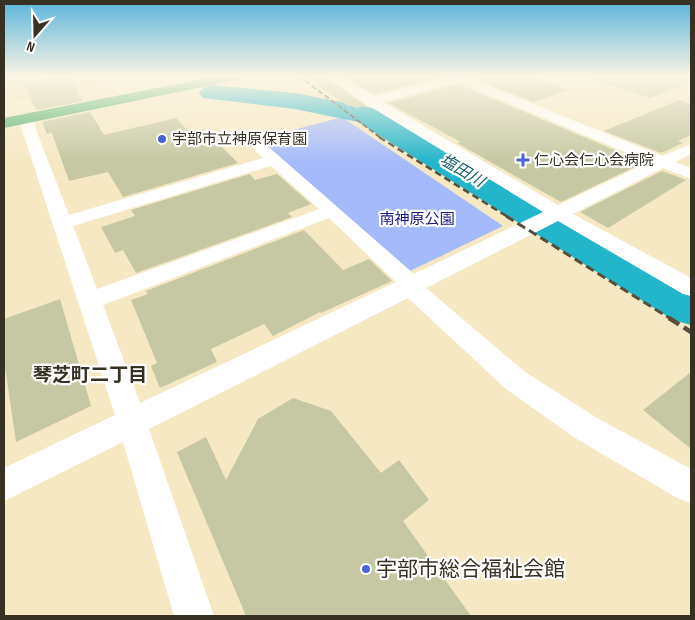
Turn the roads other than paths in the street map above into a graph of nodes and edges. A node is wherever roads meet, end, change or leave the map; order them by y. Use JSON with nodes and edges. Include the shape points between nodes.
{"nodes":[{"id":1,"x":42,"y":105,"type":"edge"},
{"id":2,"x":79,"y":105,"type":"edge"},
{"id":3,"x":376,"y":105,"type":"edge"},
{"id":4,"x":529,"y":105,"type":"edge"},
{"id":5,"x":4,"y":112,"type":"edge"},
{"id":6,"x":28,"y":118,"type":"junction"},
{"id":7,"x":4,"y":123,"type":"edge"},
{"id":8,"x":250,"y":138,"type":"dead end"},
{"id":9,"x":691,"y":148,"type":"edge"},
{"id":10,"x":273,"y":160,"type":"junction"},
{"id":11,"x":663,"y":162,"type":"junction"},
{"id":12,"x":691,"y":174,"type":"edge"},
{"id":13,"x":330,"y":211,"type":"junction"},
{"id":14,"x":549,"y":218,"type":"junction"},
{"id":15,"x":62,"y":224,"type":"junction"},
{"id":16,"x":410,"y":287,"type":"junction"},
{"id":17,"x":691,"y":288,"type":"edge"},
{"id":18,"x":90,"y":301,"type":"junction"},
{"id":19,"x":132,"y":421,"type":"junction"},
{"id":20,"x":4,"y":486,"type":"edge"},
{"id":21,"x":691,"y":487,"type":"edge"},
{"id":22,"x":194,"y":616,"type":"edge"}],
"edges":[{"from":1,"to":5,"type":"highway"},
{"from":2,"to":6,"type":"highway"},
{"from":3,"to":14,"type":"street"},
{"from":4,"to":11,"type":"street"},
{"from":6,"to":7,"type":"highway"},
{"from":6,"to":15,"type":"street"},
{"from":8,"to":10,"type":"street"},
{"from":9,"to":11,"type":"street"},
{"from":10,"to":13,"type":"street"},
{"from":10,"to":15,"type":"street"},
{"from":11,"to":12,"type":"street"},
{"from":11,"to":14,"type":"street"},
{"from":13,"to":16,"type":"street","via":[[403,274]]},
{"from":13,"to":18,"type":"street"},
{"from":14,"to":16,"type":"street"},
{"from":14,"to":17,"type":"street"},
{"from":15,"to":18,"type":"street"},
{"from":16,"to":19,"type":"street"},
{"from":16,"to":21,"type":"street","via":[[515,380],[586,428]]},
{"from":18,"to":19,"type":"street"},
{"from":19,"to":20,"type":"street"},
{"from":19,"to":22,"type":"street"}]}
